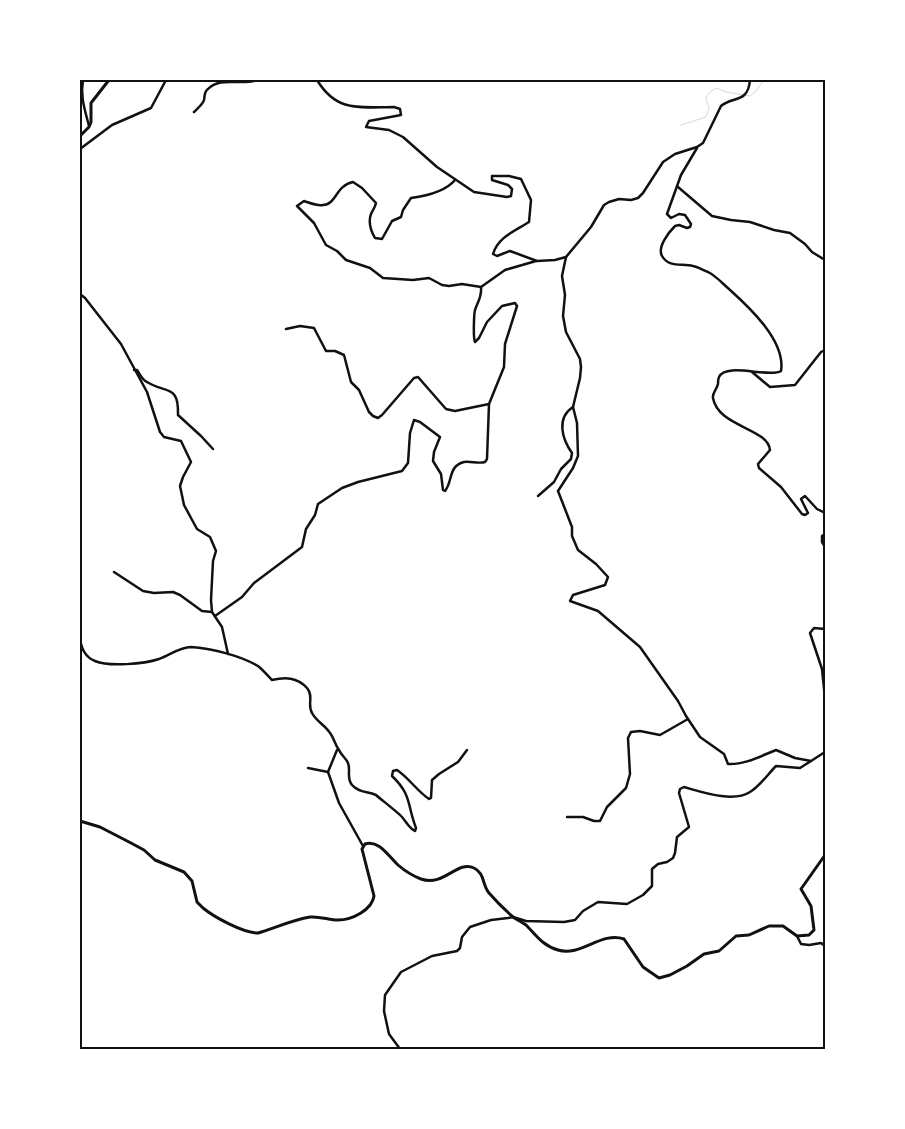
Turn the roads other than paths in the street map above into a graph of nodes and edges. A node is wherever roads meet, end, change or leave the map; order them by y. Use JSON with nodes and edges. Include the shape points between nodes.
{"nodes":[{"id":1,"x":83,"y":80,"type":"edge"},
{"id":2,"x":109,"y":80,"type":"edge"},
{"id":3,"x":165,"y":80,"type":"edge"},
{"id":4,"x":257,"y":80,"type":"edge"},
{"id":5,"x":318,"y":80,"type":"edge"},
{"id":6,"x":750,"y":80,"type":"edge"},
{"id":7,"x":194,"y":112,"type":"dead end"},
{"id":8,"x":89,"y":127,"type":"junction"},
{"id":9,"x":80,"y":136,"type":"edge"},
{"id":10,"x":697,"y":147,"type":"junction"},
{"id":11,"x":80,"y":149,"type":"edge"},
{"id":12,"x":455,"y":180,"type":"junction"},
{"id":13,"x":678,"y":187,"type":"junction"},
{"id":14,"x":566,"y":257,"type":"junction"},
{"id":15,"x":825,"y":260,"type":"edge"},
{"id":16,"x":537,"y":261,"type":"junction"},
{"id":17,"x":481,"y":287,"type":"junction"},
{"id":18,"x":80,"y":294,"type":"edge"},
{"id":19,"x":286,"y":329,"type":"dead end"},
{"id":20,"x":825,"y":350,"type":"edge"},
{"id":21,"x":134,"y":370,"type":"junction"},
{"id":22,"x":751,"y":371,"type":"junction"},
{"id":23,"x":489,"y":404,"type":"junction"},
{"id":24,"x":573,"y":407,"type":"junction"},
{"id":25,"x":213,"y":449,"type":"dead end"},
{"id":26,"x":538,"y":496,"type":"dead end"},
{"id":27,"x":825,"y":513,"type":"edge"},
{"id":28,"x":825,"y":534,"type":"edge"},
{"id":29,"x":825,"y":547,"type":"edge"},
{"id":30,"x":114,"y":572,"type":"dead end"},
{"id":31,"x":212,"y":612,"type":"junction"},
{"id":32,"x":215,"y":616,"type":"junction"},
{"id":33,"x":825,"y":629,"type":"edge"},
{"id":34,"x":80,"y":640,"type":"edge"},
{"id":35,"x":228,"y":654,"type":"junction"},
{"id":36,"x":825,"y":698,"type":"edge"},
{"id":37,"x":688,"y":719,"type":"junction"},
{"id":38,"x":338,"y":750,"type":"junction"},
{"id":39,"x":467,"y":750,"type":"dead end"},
{"id":40,"x":825,"y":752,"type":"edge"},
{"id":41,"x":811,"y":761,"type":"junction"},
{"id":42,"x":308,"y":768,"type":"dead end"},
{"id":43,"x":328,"y":772,"type":"junction"},
{"id":44,"x":567,"y":817,"type":"dead end"},
{"id":45,"x":80,"y":820,"type":"edge"},
{"id":46,"x":363,"y":846,"type":"junction"},
{"id":47,"x":825,"y":855,"type":"edge"},
{"id":48,"x":513,"y":917,"type":"junction"},
{"id":49,"x":797,"y":936,"type":"junction"},
{"id":50,"x":825,"y":946,"type":"edge"},
{"id":51,"x":400,"y":1049,"type":"edge"}],
"edges":[{"from":1,"to":8,"type":"street","via":[[82,102]]},
{"from":2,"to":8,"type":"street","via":[[91,104],[92,122]]},
{"from":3,"to":11,"type":"street","via":[[151,108],[112,125]]},
{"from":4,"to":7,"type":"street","via":[[209,87],[204,102]]},
{"from":5,"to":12,"type":"street","via":[[327,95],[336,102],[400,109],[401,115],[370,121],[366,127],[389,130],[403,137]]},
{"from":6,"to":10,"type":"street","via":[[748,89],[739,100],[722,105],[706,139]]},
{"from":8,"to":9,"type":"street"},
{"from":10,"to":13,"type":"street"},
{"from":10,"to":14,"type":"street","via":[[663,162],[638,198],[619,199],[604,205]]},
{"from":12,"to":16,"type":"street","via":[[474,192],[507,197],[512,189],[492,180],[492,176],[521,179],[531,200],[529,222],[507,235],[493,254],[512,252]]},
{"from":12,"to":17,"type":"street","via":[[450,186],[411,198],[401,217],[392,221],[382,239],[375,238],[370,229],[376,203],[353,182],[341,188],[324,206],[304,201],[297,206],[314,223],[326,245],[346,260],[370,268],[383,278],[429,278],[442,285]]},
{"from":13,"to":15,"type":"street","via":[[712,216],[790,232]]},
{"from":13,"to":22,"type":"street","via":[[667,214],[670,218],[685,215],[691,224],[687,228],[674,226],[660,253],[672,264],[694,266],[710,273],[744,302],[765,326],[776,343],[781,371]]},
{"from":14,"to":16,"type":"street"},
{"from":14,"to":24,"type":"street","via":[[562,276],[563,316],[581,367]]},
{"from":16,"to":17,"type":"street","via":[[505,270]]},
{"from":17,"to":23,"type":"street","via":[[482,297],[474,313],[474,342],[502,306],[515,303],[517,306],[505,344],[504,367]]},
{"from":18,"to":21,"type":"street","via":[[121,344]]},
{"from":19,"to":23,"type":"street","via":[[314,328],[326,351],[344,355],[350,382],[359,390],[369,412],[378,418],[418,377],[446,409],[455,411]]},
{"from":20,"to":22,"type":"street","via":[[795,385],[770,387]]},
{"from":21,"to":25,"type":"street","via":[[145,382],[174,394],[179,401],[178,415]]},
{"from":21,"to":31,"type":"street","via":[[147,392],[160,432],[164,437],[181,441],[191,462],[180,486],[191,519],[197,529],[210,537],[216,551]]},
{"from":22,"to":27,"type":"street","via":[[739,370],[720,375],[712,396],[715,403],[729,421],[767,442],[770,450],[758,468],[782,487],[802,514],[808,513],[801,501],[805,496]]},
{"from":23,"to":32,"type":"street","via":[[488,458],[485,462],[457,465],[443,490],[441,474],[433,461],[440,437],[414,420],[408,463],[402,471],[342,488],[318,504],[306,529],[302,547],[254,583],[242,598]]},
{"from":24,"to":26,"type":"street","via":[[562,425],[562,436],[572,453],[571,459],[554,482]]},
{"from":24,"to":37,"type":"street","via":[[578,456],[558,491],[578,550],[608,577],[605,585],[573,595],[570,601],[598,611],[640,646]]},
{"from":28,"to":29,"type":"street","via":[[821,539]]},
{"from":30,"to":31,"type":"street","via":[[144,591],[173,592],[202,611]]},
{"from":31,"to":32,"type":"street"},
{"from":32,"to":35,"type":"street","via":[[222,627]]},
{"from":33,"to":36,"type":"street","via":[[814,628],[810,633],[822,669]]},
{"from":34,"to":35,"type":"street","via":[[81,648],[90,658],[112,664],[158,660],[193,647]]},
{"from":35,"to":38,"type":"street","via":[[257,666],[272,680],[294,679],[306,687],[312,715],[330,732]]},
{"from":37,"to":41,"type":"street","via":[[700,737],[724,754],[728,764],[776,750]]},
{"from":37,"to":44,"type":"street","via":[[660,735],[631,732],[628,738],[630,774],[626,788],[607,807],[600,822]]},
{"from":38,"to":39,"type":"street","via":[[348,762],[348,779],[357,790],[376,796],[398,812],[415,832],[410,802],[392,776],[393,770],[403,774],[429,799],[432,780],[458,762]]},
{"from":38,"to":43,"type":"street"},
{"from":40,"to":41,"type":"street"},
{"from":41,"to":48,"type":"street","via":[[800,768],[776,766],[750,792],[738,796],[680,789],[689,826],[677,836],[676,854],[652,869],[652,886],[636,901],[627,904],[598,902],[575,920],[564,922],[526,921]]},
{"from":42,"to":43,"type":"street"},
{"from":43,"to":46,"type":"street","via":[[339,803]]},
{"from":45,"to":46,"type":"street","via":[[100,827],[144,850],[155,860],[184,872],[194,886],[197,902],[203,908],[250,933],[312,917],[338,920],[366,909],[374,896]]},
{"from":46,"to":48,"type":"street","via":[[371,842],[377,845],[399,866],[423,880],[441,879],[460,867],[475,868],[481,873],[484,886]]},
{"from":47,"to":49,"type":"street","via":[[801,888],[811,906],[814,930],[809,935]]},
{"from":48,"to":49,"type":"street","via":[[543,943],[560,951],[578,950],[611,938],[624,939],[643,967],[659,978],[678,971],[704,954],[719,951],[736,936],[749,935],[769,926],[783,926]]},
{"from":48,"to":51,"type":"street","via":[[470,927],[457,951],[432,956],[401,972],[386,996],[384,1011],[389,1034]]},
{"from":49,"to":50,"type":"street","via":[[801,944],[821,943]]}]}
